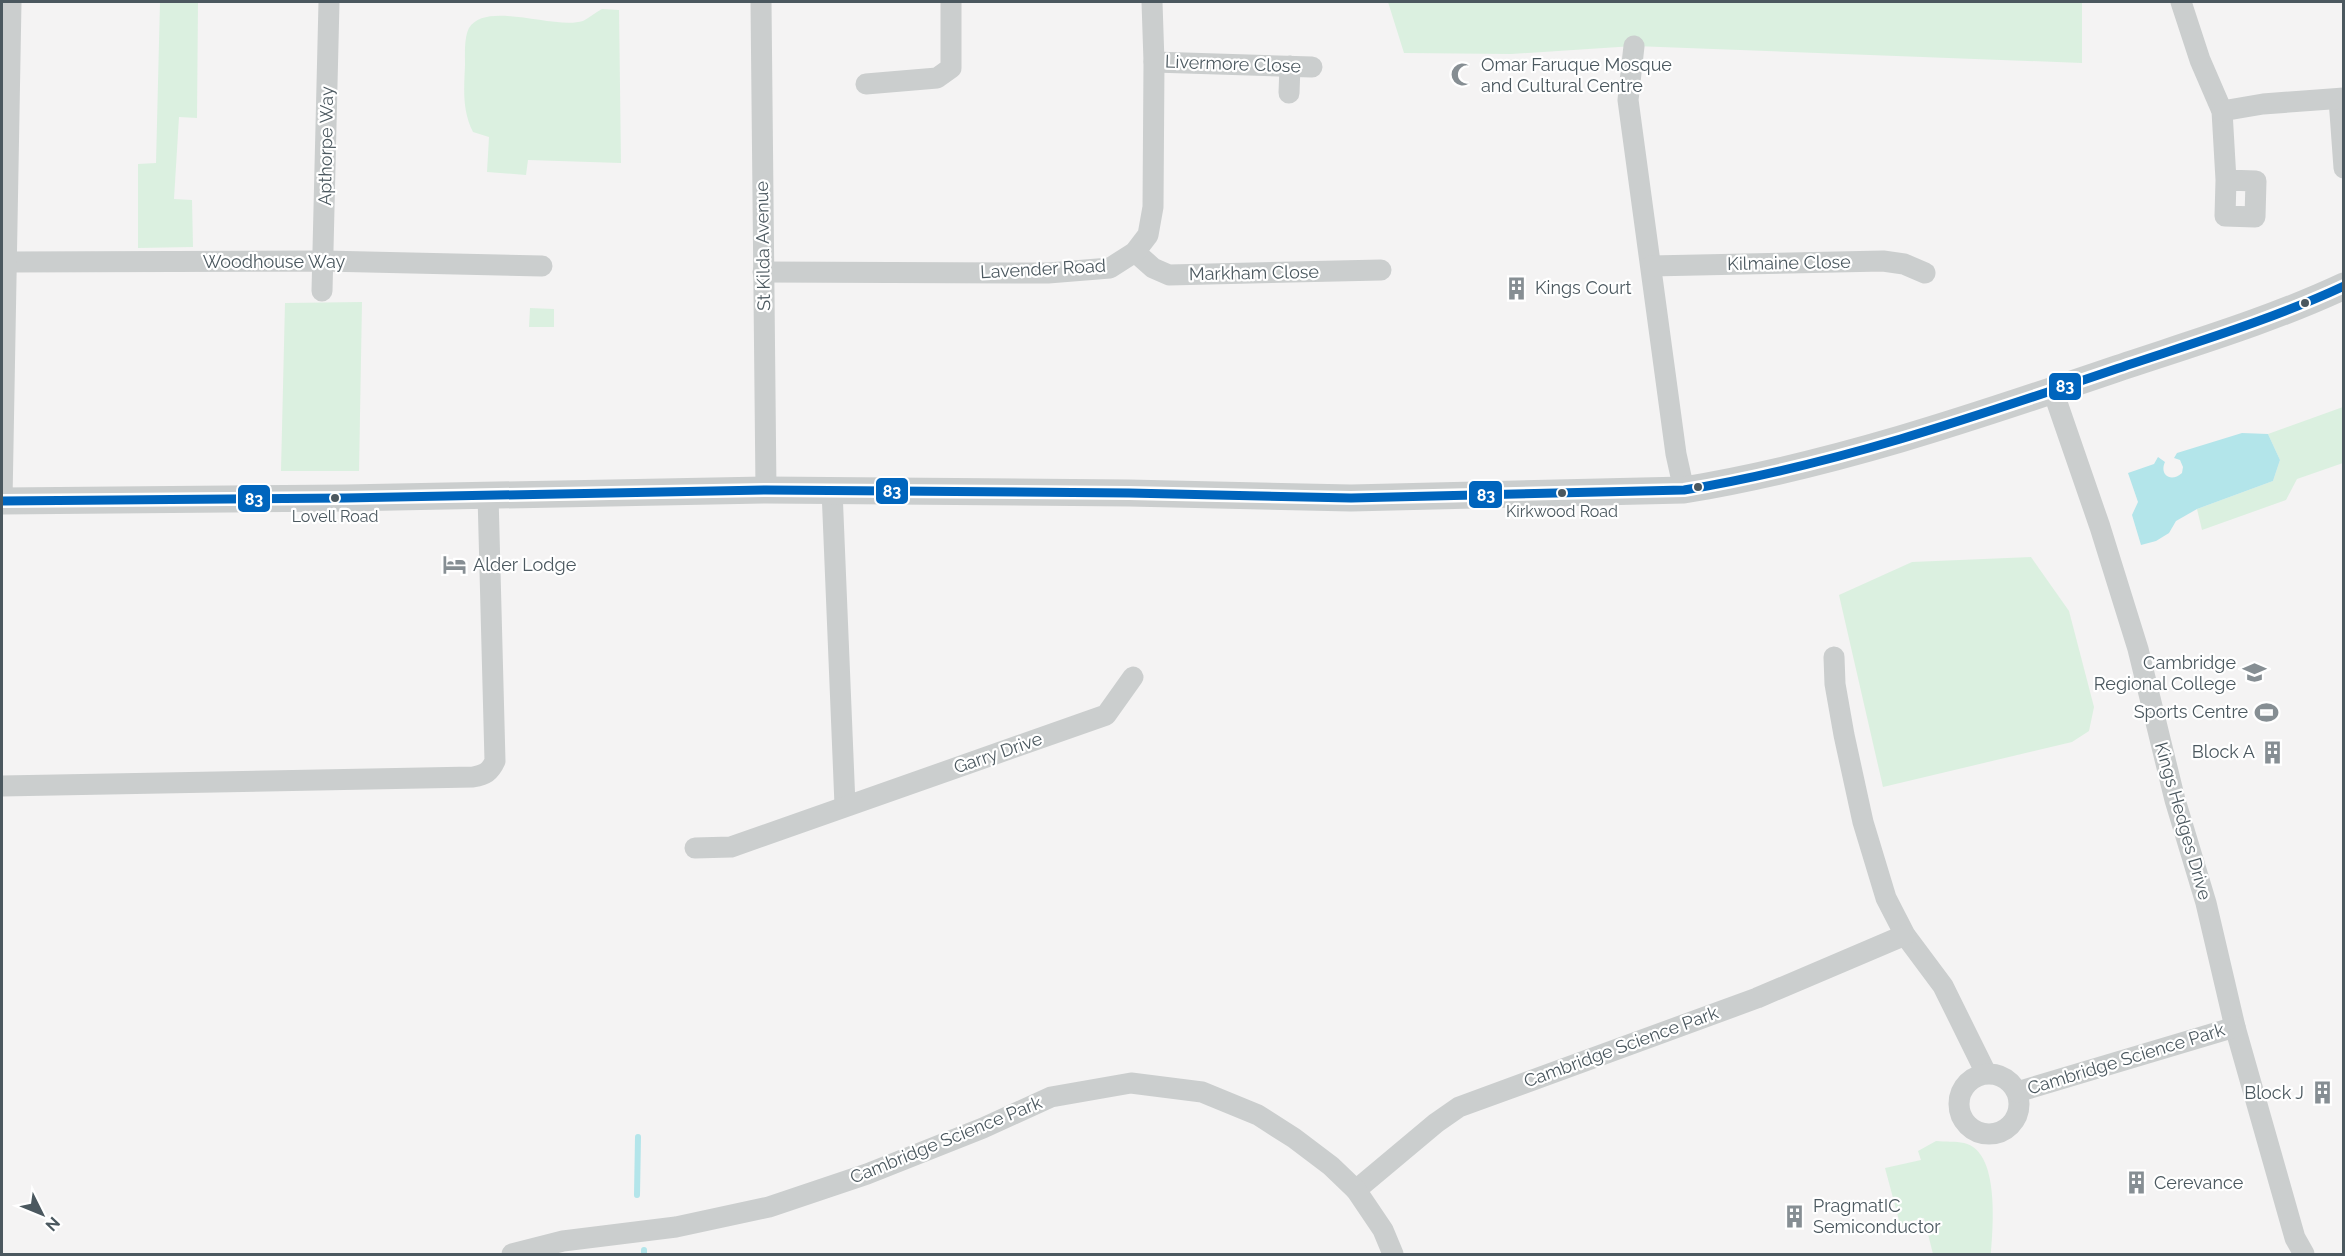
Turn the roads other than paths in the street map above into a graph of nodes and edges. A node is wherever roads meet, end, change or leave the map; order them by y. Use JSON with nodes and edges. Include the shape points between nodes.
{"nodes":[{"id":1,"x":11,"y":2,"type":"edge"},
{"id":2,"x":329,"y":2,"type":"edge"},
{"id":3,"x":761,"y":2,"type":"edge"},
{"id":4,"x":951,"y":2,"type":"edge"},
{"id":5,"x":1152,"y":2,"type":"edge"},
{"id":6,"x":2181,"y":2,"type":"edge"},
{"id":7,"x":1634,"y":46,"type":"dead end"},
{"id":8,"x":1154,"y":62,"type":"junction"},
{"id":9,"x":1290,"y":66,"type":"junction"},
{"id":10,"x":1312,"y":67,"type":"dead end"},
{"id":11,"x":866,"y":84,"type":"dead end"},
{"id":12,"x":1289,"y":93,"type":"dead end"},
{"id":13,"x":2341,"y":98,"type":"edge"},
{"id":14,"x":2222,"y":111,"type":"junction"},
{"id":15,"x":2343,"y":168,"type":"edge"},
{"id":16,"x":2226,"y":180,"type":"dead end"},
{"id":17,"x":1135,"y":252,"type":"junction"},
{"id":18,"x":324,"y":261,"type":"junction"},
{"id":19,"x":7,"y":262,"type":"junction"},
{"id":20,"x":542,"y":266,"type":"dead end"},
{"id":21,"x":1651,"y":266,"type":"junction"},
{"id":22,"x":1381,"y":270,"type":"dead end"},
{"id":23,"x":763,"y":272,"type":"junction"},
{"id":24,"x":1925,"y":273,"type":"dead end"},
{"id":25,"x":2343,"y":286,"type":"edge"},
{"id":26,"x":322,"y":291,"type":"dead end"},
{"id":27,"x":2053,"y":391,"type":"junction"},
{"id":28,"x":766,"y":490,"type":"junction"},
{"id":29,"x":832,"y":490,"type":"junction"},
{"id":30,"x":1684,"y":490,"type":"junction"},
{"id":31,"x":488,"y":495,"type":"junction"},
{"id":32,"x":2,"y":501,"type":"edge"},
{"id":33,"x":1834,"y":657,"type":"dead end"},
{"id":34,"x":1133,"y":677,"type":"dead end"},
{"id":35,"x":2,"y":786,"type":"edge"},
{"id":36,"x":845,"y":805,"type":"junction"},
{"id":37,"x":695,"y":848,"type":"dead end"},
{"id":38,"x":1905,"y":935,"type":"junction"},
{"id":39,"x":2235,"y":1026,"type":"junction"},
{"id":40,"x":1986,"y":1073,"type":"junction"},
{"id":41,"x":2017,"y":1092,"type":"junction"},
{"id":42,"x":1356,"y":1190,"type":"junction"},
{"id":43,"x":512,"y":1254,"type":"edge"},
{"id":44,"x":1393,"y":1254,"type":"edge"},
{"id":45,"x":2304,"y":1254,"type":"edge"}],
"edges":[{"from":1,"to":19,"type":"street"},
{"from":2,"to":18,"type":"street","name":"Apthorpe Way"},
{"from":3,"to":23,"type":"street","name":"St Kilda Avenue"},
{"from":4,"to":11,"type":"street","via":[[951,68],[937,78]]},
{"from":5,"to":8,"type":"street","name":"Lavender Road"},
{"from":6,"to":14,"type":"street"},
{"from":7,"to":21,"type":"street","via":[[1628,99]]},
{"from":8,"to":9,"type":"street","name":"Livermore Close"},
{"from":8,"to":17,"type":"street","name":"Lavender Road","via":[[1153,207],[1148,235]]},
{"from":9,"to":10,"type":"street","name":"Livermore Close"},
{"from":9,"to":12,"type":"street"},
{"from":13,"to":14,"type":"street"},
{"from":13,"to":15,"type":"street"},
{"from":14,"to":16,"type":"street"},
{"from":17,"to":22,"type":"street","name":"Markham Close","via":[[1153,268],[1170,275]]},
{"from":17,"to":23,"type":"street","name":"Lavender Road","via":[[1110,268],[1048,273]]},
{"from":18,"to":19,"type":"street","name":"Woodhouse Way"},
{"from":18,"to":20,"type":"street","name":"Woodhouse Way"},
{"from":18,"to":26,"type":"street","name":"Apthorpe Way"},
{"from":19,"to":32,"type":"street"},
{"from":21,"to":24,"type":"street","name":"Kilmaine Close","via":[[1882,261],[1904,264]]},
{"from":21,"to":30,"type":"street"},
{"from":23,"to":28,"type":"street","name":"St Kilda Avenue"},
{"from":25,"to":27,"type":"street","via":[[2286,311]]},
{"from":27,"to":30,"type":"street","via":[[1820,461],[1737,482]]},
{"from":27,"to":39,"type":"street","name":"Kings Hedges Drive","via":[[2138,649]]},
{"from":28,"to":29,"type":"street"},
{"from":28,"to":31,"type":"street"},
{"from":29,"to":30,"type":"street","via":[[1351,498]]},
{"from":29,"to":36,"type":"street"},
{"from":31,"to":32,"type":"street"},
{"from":31,"to":35,"type":"street","via":[[495,760],[487,774]]},
{"from":33,"to":38,"type":"street","via":[[1838,705],[1863,822],[1886,898]]},
{"from":34,"to":36,"type":"street","name":"Garry Drive","via":[[1106,716]]},
{"from":36,"to":37,"type":"street","name":"Garry Drive","via":[[731,847]]},
{"from":38,"to":40,"type":"street","via":[[1943,986]]},
{"from":38,"to":42,"type":"street","name":"Cambridge Science Park","via":[[1756,998],[1459,1107]]},
{"from":39,"to":41,"type":"street","name":"Cambridge Science Park"},
{"from":39,"to":45,"type":"street","name":"Kings Hedges Drive","via":[[2295,1238]]},
{"from":40,"to":41,"type":"street","via":[[2005,1077]]},
{"from":40,"to":41,"type":"street","via":[[1969,1081],[1959,1097],[1961,1116],[1972,1129],[1988,1134],[2006,1129],[2018,1112]]},
{"from":42,"to":43,"type":"street","name":"Cambridge Science Park","via":[[1331,1166],[1258,1115],[1202,1092],[1131,1083],[1051,1097],[878,1170],[769,1207],[676,1227],[563,1241]]},
{"from":42,"to":44,"type":"street","name":"Cambridge Science Park","via":[[1383,1230]]}]}
